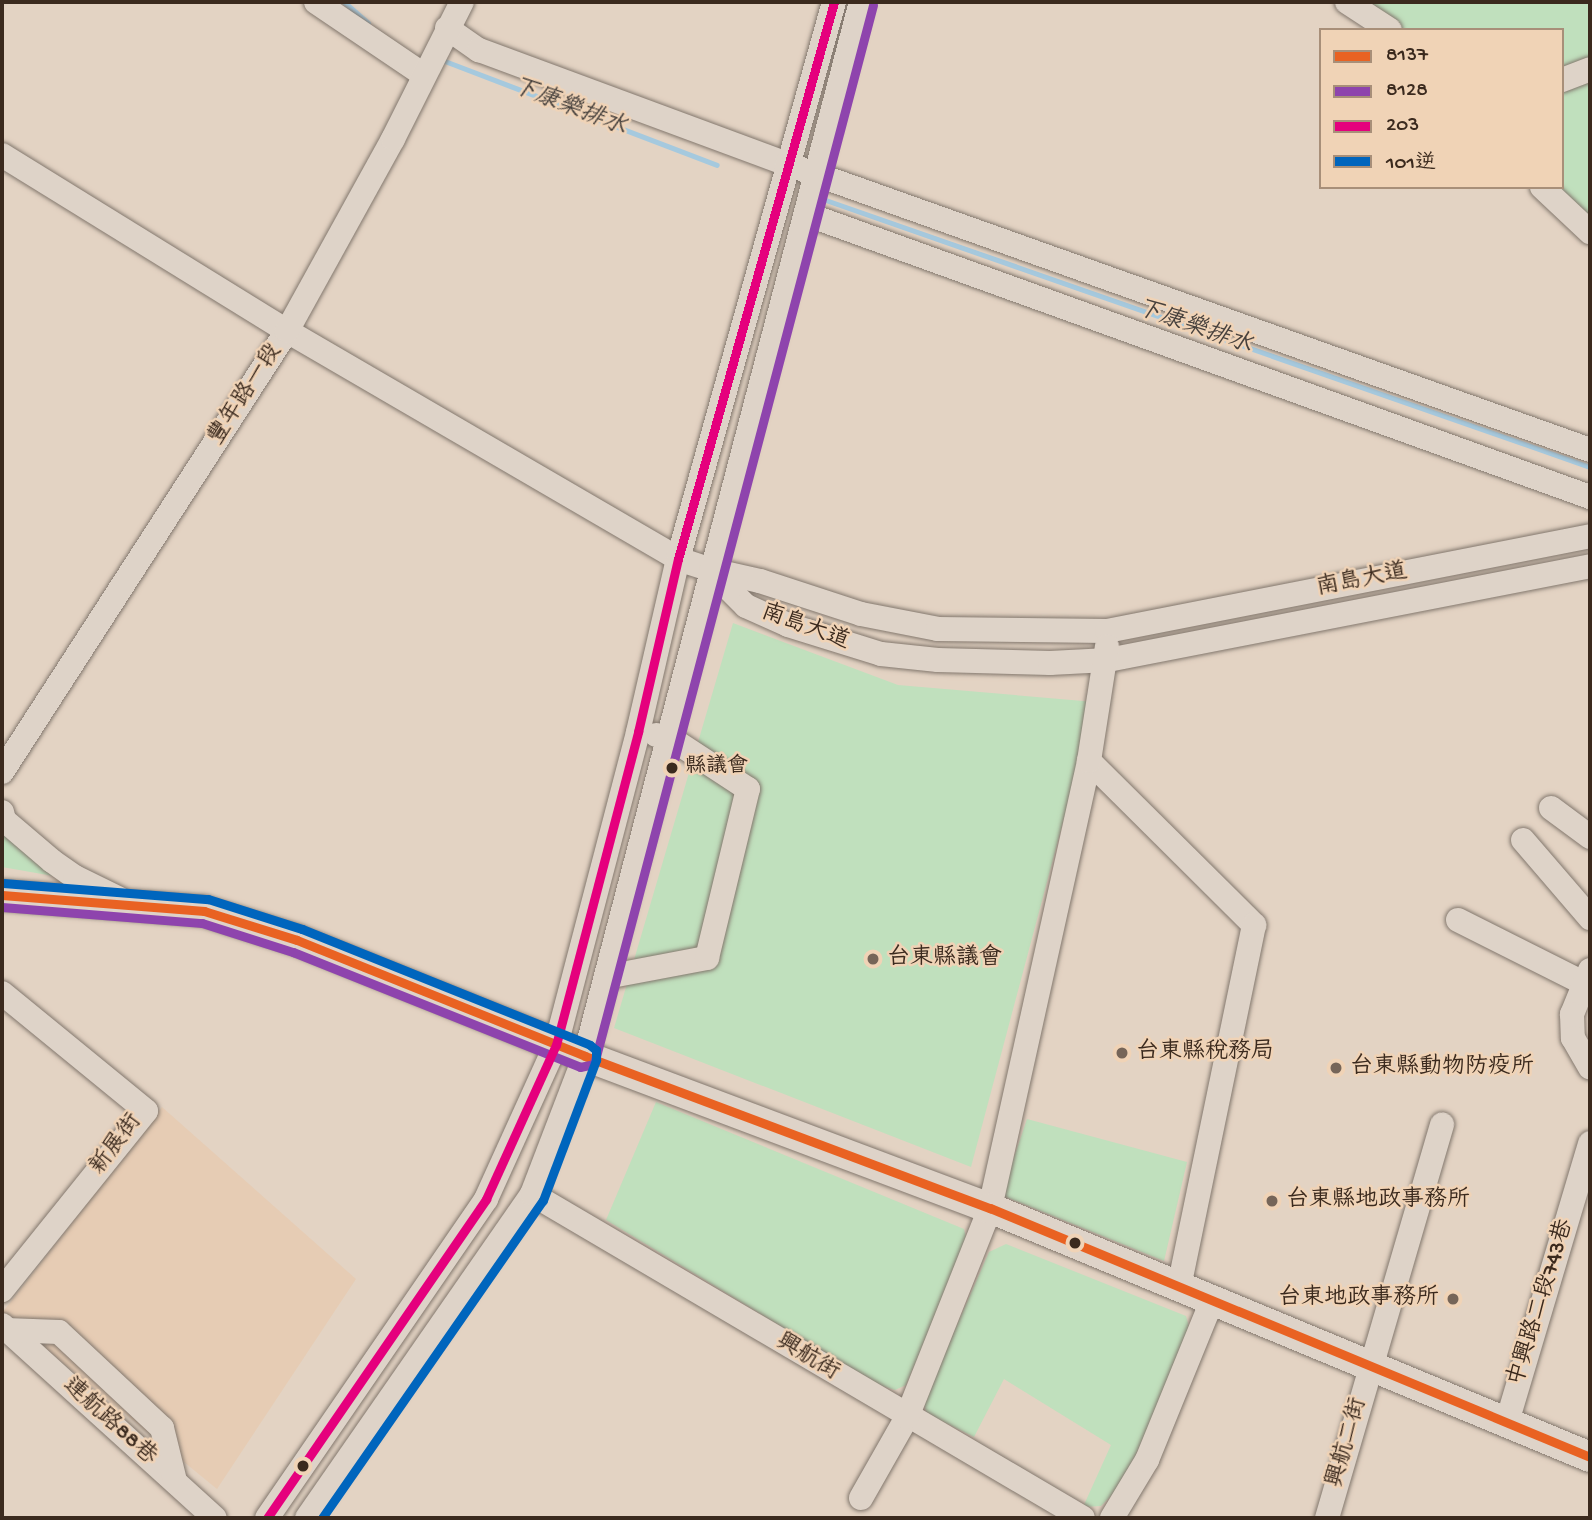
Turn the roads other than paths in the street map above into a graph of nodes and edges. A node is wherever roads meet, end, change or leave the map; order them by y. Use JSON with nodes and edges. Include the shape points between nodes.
{"nodes":[{"id":1,"x":316,"y":2,"type":"edge"},
{"id":2,"x":834,"y":2,"type":"edge"},
{"id":3,"x":861,"y":2,"type":"edge"},
{"id":4,"x":1347,"y":2,"type":"edge"},
{"id":5,"x":459,"y":3,"type":"edge"},
{"id":6,"x":447,"y":28,"type":"junction"},
{"id":7,"x":1387,"y":28,"type":"edge"},
{"id":8,"x":1590,"y":69,"type":"edge"},
{"id":9,"x":424,"y":75,"type":"junction"},
{"id":10,"x":1564,"y":79,"type":"edge"},
{"id":11,"x":2,"y":155,"type":"edge"},
{"id":12,"x":787,"y":164,"type":"junction"},
{"id":13,"x":816,"y":174,"type":"junction"},
{"id":14,"x":1544,"y":189,"type":"edge"},
{"id":15,"x":806,"y":214,"type":"junction"},
{"id":16,"x":1590,"y":232,"type":"edge"},
{"id":17,"x":287,"y":331,"type":"junction"},
{"id":18,"x":1590,"y":450,"type":"edge"},
{"id":19,"x":1590,"y":497,"type":"edge"},
{"id":20,"x":1590,"y":536,"type":"edge"},
{"id":21,"x":678,"y":559,"type":"junction"},
{"id":22,"x":1590,"y":566,"type":"edge"},
{"id":23,"x":711,"y":570,"type":"junction"},
{"id":24,"x":1107,"y":631,"type":"junction"},
{"id":25,"x":1108,"y":660,"type":"junction"},
{"id":26,"x":638,"y":732,"type":"junction"},
{"id":27,"x":670,"y":738,"type":"junction"},
{"id":28,"x":1089,"y":761,"type":"junction"},
{"id":29,"x":2,"y":772,"type":"edge"},
{"id":30,"x":1551,"y":808,"type":"dead end"},
{"id":31,"x":2,"y":811,"type":"edge"},
{"id":32,"x":1590,"y":836,"type":"edge"},
{"id":33,"x":1523,"y":840,"type":"dead end"},
{"id":34,"x":2,"y":895,"type":"edge"},
{"id":35,"x":128,"y":903,"type":"junction"},
{"id":36,"x":1590,"y":918,"type":"edge"},
{"id":37,"x":1458,"y":920,"type":"dead end"},
{"id":38,"x":1588,"y":976,"type":"edge"},
{"id":39,"x":607,"y":977,"type":"junction"},
{"id":40,"x":2,"y":993,"type":"edge"},
{"id":41,"x":556,"y":1045,"type":"junction"},
{"id":42,"x":585,"y":1056,"type":"junction"},
{"id":43,"x":1590,"y":1068,"type":"edge"},
{"id":44,"x":1442,"y":1124,"type":"dead end"},
{"id":45,"x":1590,"y":1143,"type":"edge"},
{"id":46,"x":531,"y":1194,"type":"junction"},
{"id":47,"x":990,"y":1208,"type":"junction"},
{"id":48,"x":1179,"y":1288,"type":"junction"},
{"id":49,"x":2,"y":1290,"type":"edge"},
{"id":50,"x":1212,"y":1301,"type":"junction"},
{"id":51,"x":4,"y":1328,"type":"edge"},
{"id":52,"x":388,"y":1342,"type":"junction"},
{"id":53,"x":414,"y":1362,"type":"junction"},
{"id":54,"x":1370,"y":1367,"type":"junction"},
{"id":55,"x":907,"y":1417,"type":"junction"},
{"id":56,"x":1507,"y":1422,"type":"junction"},
{"id":57,"x":1590,"y":1457,"type":"edge"},
{"id":58,"x":175,"y":1481,"type":"junction"},
{"id":59,"x":861,"y":1498,"type":"dead end"},
{"id":60,"x":215,"y":1518,"type":"edge"},
{"id":61,"x":267,"y":1518,"type":"edge"},
{"id":62,"x":307,"y":1518,"type":"edge"},
{"id":63,"x":1083,"y":1518,"type":"edge"},
{"id":64,"x":1112,"y":1518,"type":"edge"},
{"id":65,"x":1327,"y":1518,"type":"edge"}],
"edges":[{"from":1,"to":9,"type":"street"},
{"from":2,"to":12,"type":"street"},
{"from":3,"to":13,"type":"street"},
{"from":4,"to":7,"type":"street"},
{"from":5,"to":6,"type":"street","name":"豐年路一段"},
{"from":6,"to":9,"type":"street","name":"豐年路一段"},
{"from":6,"to":12,"type":"street","via":[[479,50]]},
{"from":8,"to":10,"type":"street"},
{"from":9,"to":17,"type":"street","name":"豐年路一段"},
{"from":11,"to":17,"type":"street"},
{"from":12,"to":13,"type":"street"},
{"from":12,"to":21,"type":"street"},
{"from":13,"to":15,"type":"street"},
{"from":13,"to":18,"type":"street"},
{"from":14,"to":16,"type":"street"},
{"from":15,"to":19,"type":"street"},
{"from":15,"to":23,"type":"street"},
{"from":17,"to":21,"type":"street"},
{"from":17,"to":29,"type":"street","name":"豐年路一段"},
{"from":20,"to":24,"type":"street","name":"南島大道"},
{"from":21,"to":23,"type":"street"},
{"from":21,"to":26,"type":"street"},
{"from":22,"to":25,"type":"street","name":"南島大道"},
{"from":23,"to":24,"type":"street","name":"南島大道","via":[[860,614],[938,629]]},
{"from":23,"to":25,"type":"street","name":"南島大道","via":[[746,606],[788,625],[881,654],[1050,663]]},
{"from":23,"to":27,"type":"street"},
{"from":24,"to":25,"type":"street"},
{"from":25,"to":28,"type":"street"},
{"from":26,"to":27,"type":"street"},
{"from":26,"to":41,"type":"street"},
{"from":27,"to":39,"type":"street"},
{"from":27,"to":39,"type":"street","via":[[748,789],[707,958]]},
{"from":28,"to":47,"type":"street"},
{"from":28,"to":48,"type":"street","via":[[1254,925]]},
{"from":30,"to":32,"type":"street"},
{"from":31,"to":35,"type":"street","via":[[4,820],[52,861]]},
{"from":33,"to":36,"type":"street"},
{"from":34,"to":35,"type":"main road"},
{"from":35,"to":41,"type":"main road","via":[[204,911],[297,940]]},
{"from":37,"to":38,"type":"street"},
{"from":38,"to":43,"type":"street","via":[[1572,1014],[1573,1038]]},
{"from":39,"to":42,"type":"street"},
{"from":40,"to":49,"type":"street","name":"新展街","via":[[146,1111]]},
{"from":41,"to":42,"type":"main road"},
{"from":41,"to":52,"type":"street","via":[[486,1199]]},
{"from":42,"to":46,"type":"street"},
{"from":42,"to":47,"type":"main road"},
{"from":44,"to":54,"type":"street","name":"興航二街"},
{"from":45,"to":56,"type":"street","name":"中興路二段743巷"},
{"from":46,"to":53,"type":"street"},
{"from":46,"to":55,"type":"street","name":"興航街"},
{"from":47,"to":48,"type":"main road"},
{"from":47,"to":55,"type":"street"},
{"from":48,"to":50,"type":"main road"},
{"from":50,"to":54,"type":"main road"},
{"from":50,"to":64,"type":"street","via":[[1147,1460]]},
{"from":51,"to":58,"type":"street","name":"連航路88巷"},
{"from":51,"to":58,"type":"street","via":[[59,1332],[162,1428]]},
{"from":52,"to":53,"type":"street"},
{"from":52,"to":61,"type":"street"},
{"from":53,"to":62,"type":"street"},
{"from":54,"to":56,"type":"main road"},
{"from":54,"to":65,"type":"street","name":"興航二街"},
{"from":55,"to":59,"type":"street"},
{"from":55,"to":63,"type":"street","name":"興航街"},
{"from":56,"to":57,"type":"main road"},
{"from":58,"to":60,"type":"street","name":"連航路88巷"}]}
